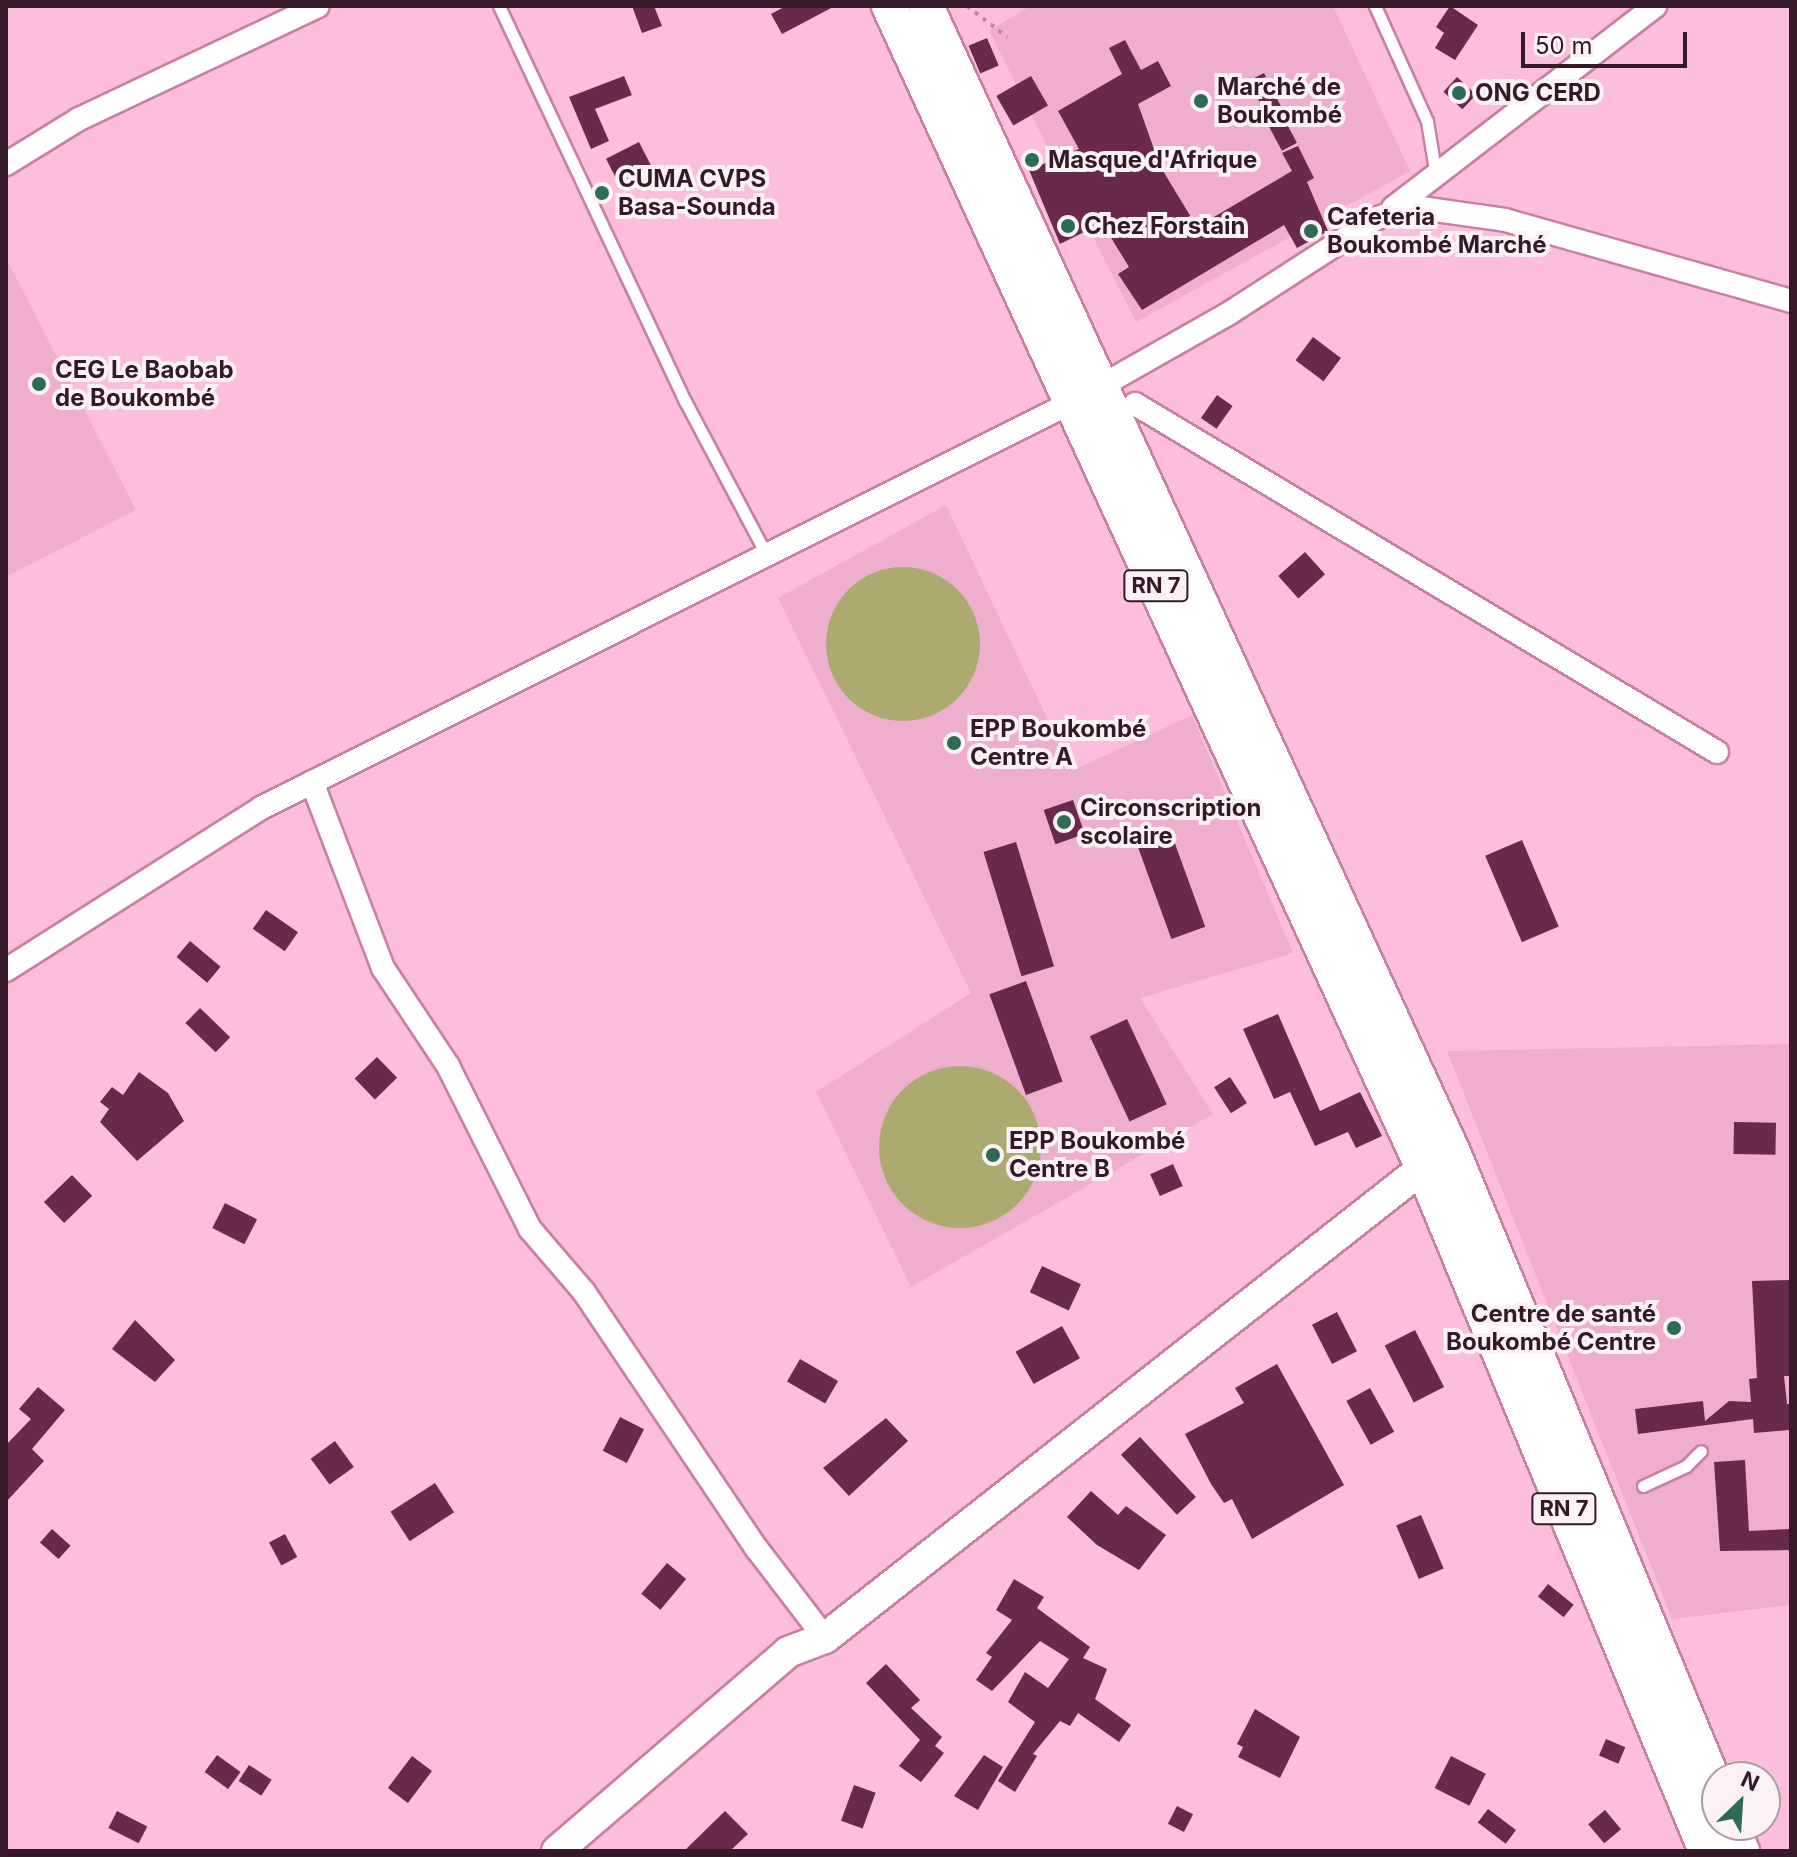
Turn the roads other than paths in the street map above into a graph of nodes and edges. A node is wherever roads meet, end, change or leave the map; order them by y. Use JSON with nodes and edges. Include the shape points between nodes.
{"nodes":[{"id":1,"x":318,"y":6,"type":"edge"},
{"id":2,"x":499,"y":6,"type":"edge"},
{"id":3,"x":889,"y":6,"type":"edge"},
{"id":4,"x":926,"y":6,"type":"edge"},
{"id":5,"x":1375,"y":6,"type":"edge"},
{"id":6,"x":1655,"y":6,"type":"edge"},
{"id":7,"x":6,"y":164,"type":"edge"},
{"id":8,"x":1437,"y":177,"type":"junction"},
{"id":9,"x":1377,"y":218,"type":"junction"},
{"id":10,"x":1791,"y":301,"type":"edge"},
{"id":11,"x":1102,"y":385,"type":"junction"},
{"id":12,"x":1073,"y":402,"type":"junction"},
{"id":13,"x":1135,"y":404,"type":"dead end"},
{"id":14,"x":765,"y":552,"type":"junction"},
{"id":15,"x":1717,"y":752,"type":"dead end"},
{"id":16,"x":312,"y":782,"type":"junction"},
{"id":17,"x":6,"y":970,"type":"edge"},
{"id":18,"x":1423,"y":1168,"type":"junction"},
{"id":19,"x":1701,"y":1451,"type":"dead end"},
{"id":20,"x":1643,"y":1486,"type":"dead end"},
{"id":21,"x":825,"y":1638,"type":"junction"},
{"id":22,"x":1705,"y":1761,"type":"edge"},
{"id":23,"x":557,"y":1851,"type":"edge"},
{"id":24,"x":1706,"y":1851,"type":"edge"}],
"edges":[{"from":1,"to":7,"type":"street","via":[[79,119]]},
{"from":2,"to":14,"type":"lane","via":[[685,401]]},
{"from":3,"to":12,"type":"main road","number":"RN 7"},
{"from":4,"to":11,"type":"main road","number":"RN 7"},
{"from":5,"to":8,"type":"lane","via":[[1427,121]]},
{"from":6,"to":8,"type":"street"},
{"from":8,"to":9,"type":"street"},
{"from":9,"to":10,"type":"street","via":[[1414,207],[1505,220]]},
{"from":9,"to":11,"type":"street","via":[[1228,314]]},
{"from":11,"to":12,"type":"street"},
{"from":11,"to":22,"type":"main road","number":"RN 7","via":[[1452,1150]]},
{"from":12,"to":14,"type":"street"},
{"from":12,"to":18,"type":"main road","number":"RN 7"},
{"from":13,"to":15,"type":"street"},
{"from":14,"to":16,"type":"street"},
{"from":16,"to":17,"type":"street","via":[[261,808]]},
{"from":16,"to":21,"type":"street","via":[[383,968],[448,1066],[530,1229],[584,1292],[757,1549]]},
{"from":18,"to":21,"type":"street"},
{"from":18,"to":24,"type":"main road","number":"RN 7"},
{"from":19,"to":20,"type":"lane","via":[[1686,1466]]},
{"from":21,"to":23,"type":"street","via":[[788,1652]]}]}
